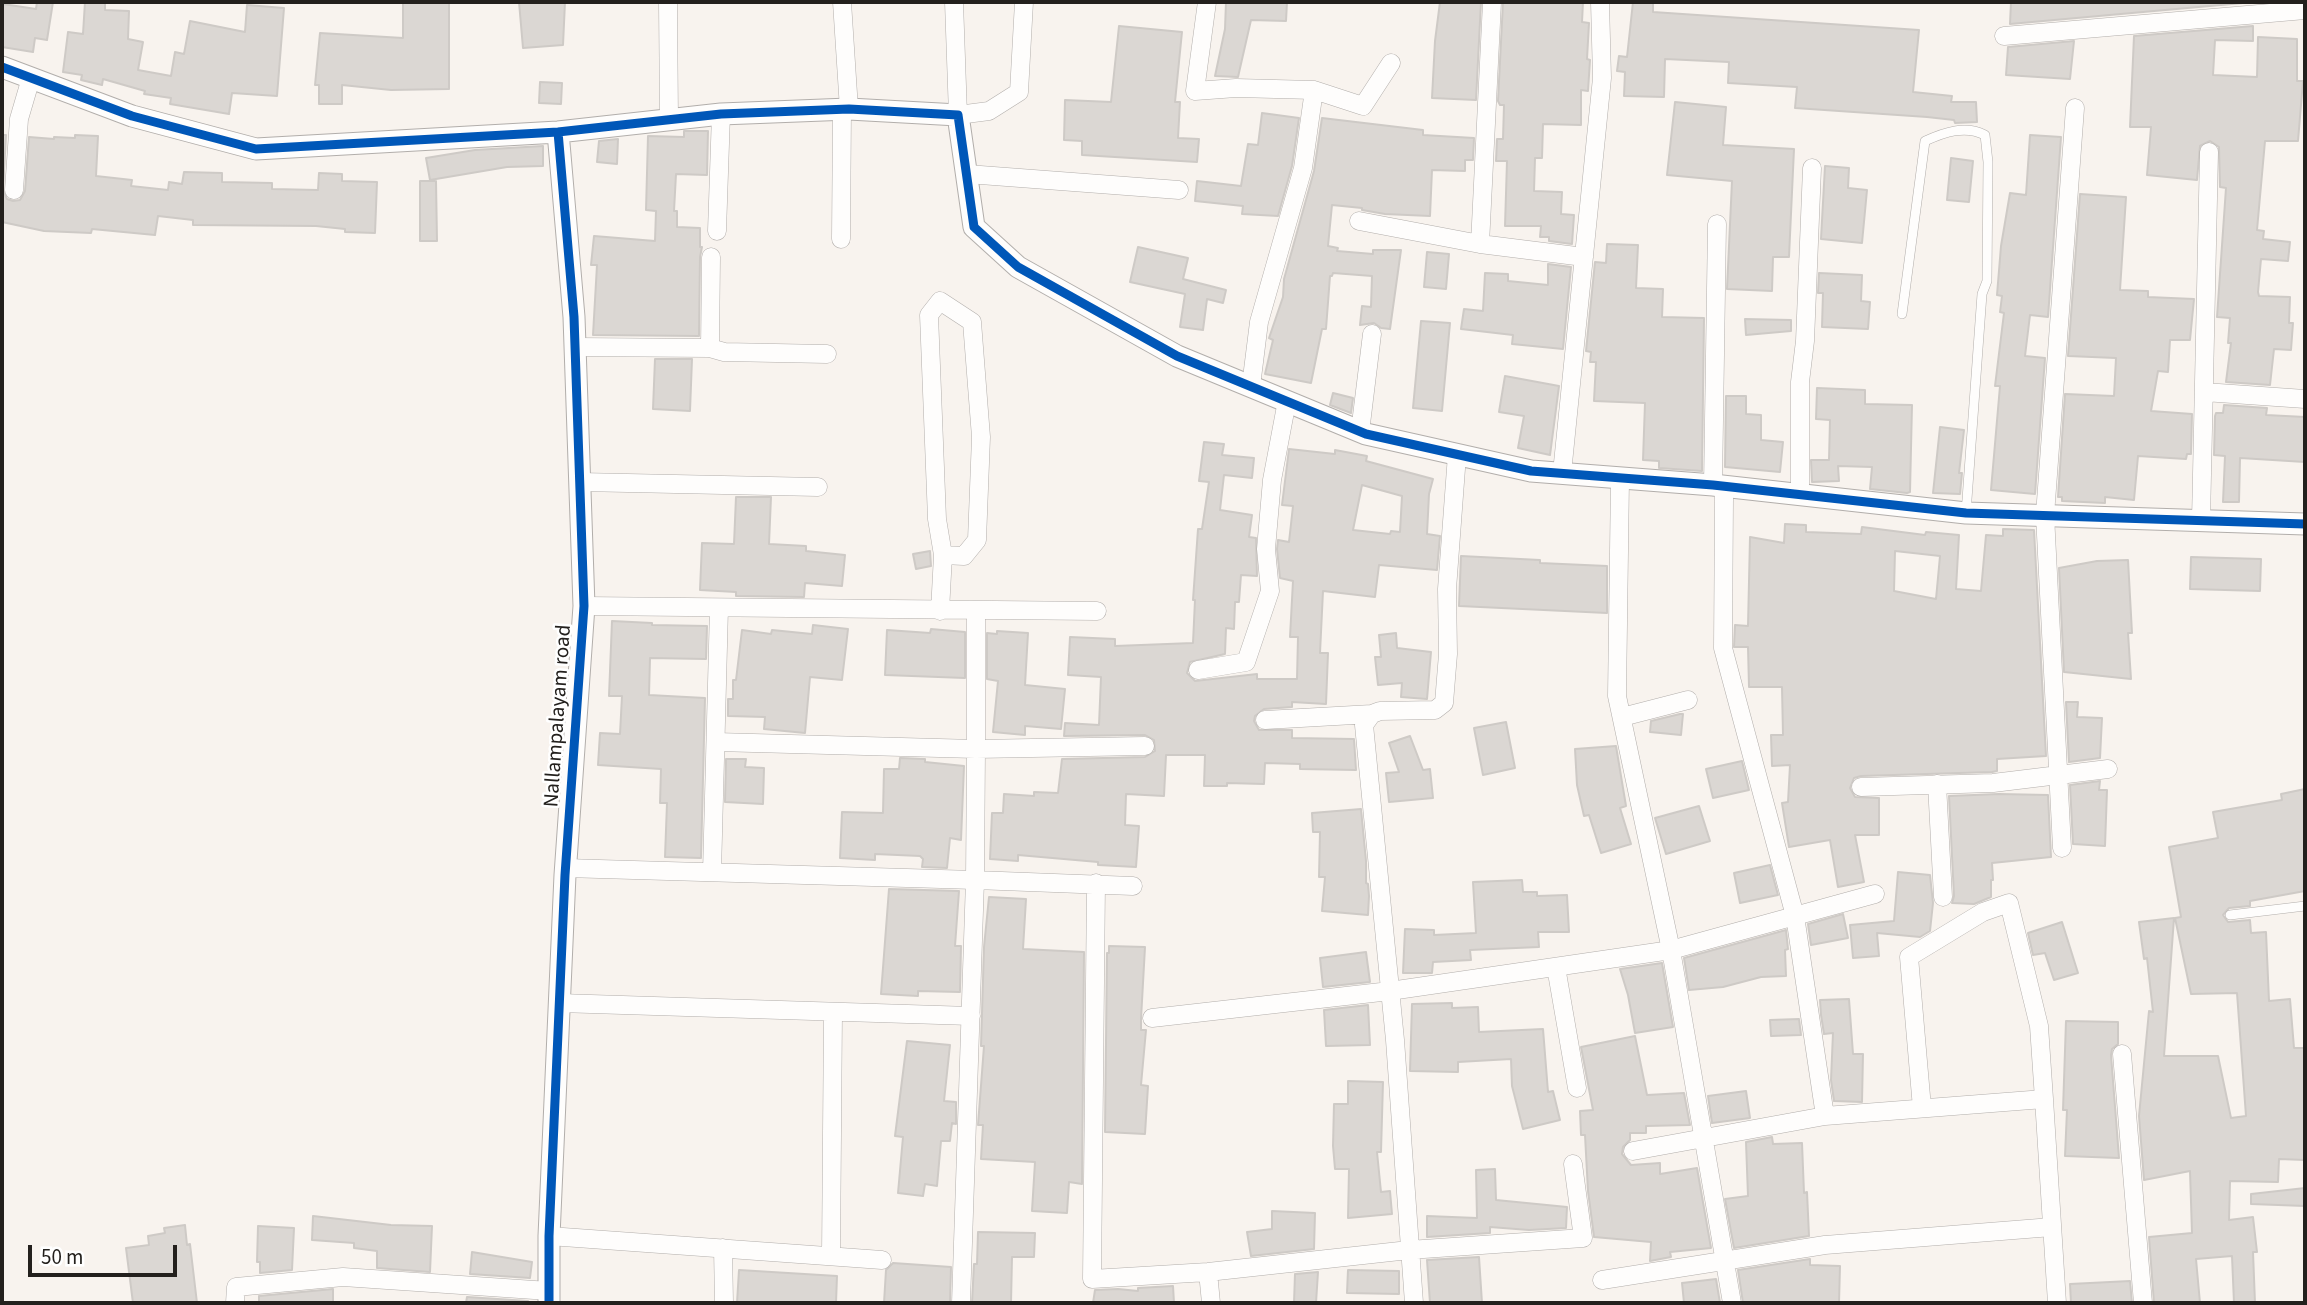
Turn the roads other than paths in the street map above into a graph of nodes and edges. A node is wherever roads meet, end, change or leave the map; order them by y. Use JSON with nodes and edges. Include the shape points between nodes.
{"nodes":[{"id":1,"x":668,"y":2,"type":"edge"},
{"id":2,"x":842,"y":2,"type":"edge"},
{"id":3,"x":954,"y":2,"type":"edge"},
{"id":4,"x":1024,"y":2,"type":"edge"},
{"id":5,"x":1207,"y":2,"type":"edge"},
{"id":6,"x":1492,"y":2,"type":"edge"},
{"id":7,"x":1600,"y":2,"type":"edge"},
{"id":8,"x":2305,"y":10,"type":"edge"},
{"id":9,"x":2004,"y":36,"type":"dead end"},
{"id":10,"x":1391,"y":63,"type":"dead end"},
{"id":11,"x":2,"y":67,"type":"edge"},
{"id":12,"x":31,"y":78,"type":"junction"},
{"id":13,"x":1314,"y":90,"type":"junction"},
{"id":14,"x":2075,"y":108,"type":"dead end"},
{"id":15,"x":845,"y":109,"type":"junction"},
{"id":16,"x":722,"y":114,"type":"junction"},
{"id":17,"x":958,"y":115,"type":"junction"},
{"id":18,"x":669,"y":120,"type":"junction"},
{"id":19,"x":558,"y":132,"type":"junction"},
{"id":20,"x":2209,"y":152,"type":"dead end"},
{"id":21,"x":1812,"y":169,"type":"dead end"},
{"id":22,"x":967,"y":174,"type":"junction"},
{"id":23,"x":14,"y":190,"type":"dead end"},
{"id":24,"x":1179,"y":190,"type":"dead end"},
{"id":25,"x":1359,"y":221,"type":"dead end"},
{"id":26,"x":1717,"y":224,"type":"dead end"},
{"id":27,"x":717,"y":231,"type":"dead end"},
{"id":28,"x":841,"y":239,"type":"dead end"},
{"id":29,"x":1480,"y":244,"type":"junction"},
{"id":30,"x":711,"y":257,"type":"dead end"},
{"id":31,"x":1584,"y":257,"type":"junction"},
{"id":32,"x":1902,"y":314,"type":"dead end"},
{"id":33,"x":1372,"y":334,"type":"dead end"},
{"id":34,"x":575,"y":347,"type":"junction"},
{"id":35,"x":710,"y":348,"type":"junction"},
{"id":36,"x":827,"y":354,"type":"dead end"},
{"id":37,"x":1251,"y":386,"type":"junction"},
{"id":38,"x":2204,"y":392,"type":"junction"},
{"id":39,"x":2305,"y":399,"type":"edge"},
{"id":40,"x":1287,"y":401,"type":"junction"},
{"id":41,"x":1360,"y":432,"type":"junction"},
{"id":42,"x":1457,"y":455,"type":"junction"},
{"id":43,"x":1562,"y":474,"type":"junction"},
{"id":44,"x":1620,"y":479,"type":"junction"},
{"id":45,"x":580,"y":482,"type":"junction"},
{"id":46,"x":1713,"y":485,"type":"junction"},
{"id":47,"x":818,"y":486,"type":"dead end"},
{"id":48,"x":1800,"y":494,"type":"junction"},
{"id":49,"x":1966,"y":513,"type":"junction"},
{"id":50,"x":2045,"y":515,"type":"junction"},
{"id":51,"x":2201,"y":520,"type":"junction"},
{"id":52,"x":2305,"y":524,"type":"edge"},
{"id":53,"x":943,"y":555,"type":"junction"},
{"id":54,"x":584,"y":606,"type":"junction"},
{"id":55,"x":719,"y":608,"type":"junction"},
{"id":56,"x":940,"y":611,"type":"junction"},
{"id":57,"x":976,"y":611,"type":"junction"},
{"id":58,"x":1097,"y":611,"type":"dead end"},
{"id":59,"x":1198,"y":670,"type":"dead end"},
{"id":60,"x":1688,"y":700,"type":"dead end"},
{"id":61,"x":1372,"y":714,"type":"junction"},
{"id":62,"x":1622,"y":717,"type":"junction"},
{"id":63,"x":1265,"y":720,"type":"dead end"},
{"id":64,"x":716,"y":742,"type":"junction"},
{"id":65,"x":1145,"y":746,"type":"dead end"},
{"id":66,"x":976,"y":749,"type":"junction"},
{"id":67,"x":2108,"y":769,"type":"dead end"},
{"id":68,"x":2058,"y":774,"type":"junction"},
{"id":69,"x":1937,"y":784,"type":"junction"},
{"id":70,"x":1861,"y":787,"type":"dead end"},
{"id":71,"x":2062,"y":848,"type":"dead end"},
{"id":72,"x":565,"y":868,"type":"junction"},
{"id":73,"x":712,"y":872,"type":"junction"},
{"id":74,"x":975,"y":880,"type":"junction"},
{"id":75,"x":1096,"y":883,"type":"junction"},
{"id":76,"x":1133,"y":886,"type":"dead end"},
{"id":77,"x":1875,"y":894,"type":"dead end"},
{"id":78,"x":1943,"y":897,"type":"dead end"},
{"id":79,"x":2305,"y":906,"type":"edge"},
{"id":80,"x":2230,"y":915,"type":"dead end"},
{"id":81,"x":1794,"y":916,"type":"junction"},
{"id":82,"x":1671,"y":950,"type":"junction"},
{"id":83,"x":1556,"y":967,"type":"junction"},
{"id":84,"x":1390,"y":991,"type":"junction"},
{"id":85,"x":559,"y":1003,"type":"junction"},
{"id":86,"x":833,"y":1012,"type":"junction"},
{"id":87,"x":971,"y":1016,"type":"junction"},
{"id":88,"x":1152,"y":1018,"type":"dead end"},
{"id":89,"x":2122,"y":1054,"type":"dead end"},
{"id":90,"x":1577,"y":1088,"type":"dead end"},
{"id":91,"x":2044,"y":1099,"type":"junction"},
{"id":92,"x":1922,"y":1108,"type":"junction"},
{"id":93,"x":1825,"y":1116,"type":"junction"},
{"id":94,"x":1703,"y":1137,"type":"junction"},
{"id":95,"x":1633,"y":1151,"type":"dead end"},
{"id":96,"x":1573,"y":1164,"type":"dead end"},
{"id":97,"x":2052,"y":1227,"type":"junction"},
{"id":98,"x":549,"y":1236,"type":"junction"},
{"id":99,"x":723,"y":1248,"type":"junction"},
{"id":100,"x":1409,"y":1250,"type":"junction"},
{"id":101,"x":831,"y":1256,"type":"junction"},
{"id":102,"x":882,"y":1260,"type":"dead end"},
{"id":103,"x":1725,"y":1260,"type":"junction"},
{"id":104,"x":1208,"y":1272,"type":"junction"},
{"id":105,"x":1602,"y":1280,"type":"dead end"},
{"id":106,"x":549,"y":1297,"type":"edge"},
{"id":107,"x":234,"y":1303,"type":"edge"},
{"id":108,"x":724,"y":1303,"type":"edge"},
{"id":109,"x":961,"y":1303,"type":"edge"},
{"id":110,"x":1211,"y":1303,"type":"edge"},
{"id":111,"x":1413,"y":1303,"type":"edge"},
{"id":112,"x":1732,"y":1303,"type":"edge"},
{"id":113,"x":2057,"y":1303,"type":"edge"},
{"id":114,"x":2143,"y":1303,"type":"edge"}],
"edges":[{"from":1,"to":18,"type":"street"},
{"from":2,"to":15,"type":"street"},
{"from":3,"to":17,"type":"street"},
{"from":4,"to":17,"type":"street","via":[[1019,92],[989,111]]},
{"from":5,"to":13,"type":"street","via":[[1195,91]]},
{"from":6,"to":29,"type":"street"},
{"from":7,"to":31,"type":"street","via":[[1602,78]]},
{"from":8,"to":9,"type":"street"},
{"from":10,"to":13,"type":"street","via":[[1363,106]]},
{"from":11,"to":12,"type":"street"},
{"from":12,"to":19,"type":"street","via":[[132,116],[256,149]]},
{"from":12,"to":23,"type":"street","via":[[19,119]]},
{"from":13,"to":37,"type":"street","via":[[1303,168],[1259,322]]},
{"from":14,"to":50,"type":"street"},
{"from":15,"to":16,"type":"street"},
{"from":15,"to":17,"type":"street"},
{"from":15,"to":28,"type":"street"},
{"from":16,"to":18,"type":"street"},
{"from":16,"to":27,"type":"street"},
{"from":17,"to":22,"type":"street"},
{"from":18,"to":19,"type":"street"},
{"from":19,"to":34,"type":"street","name":"Nallampalayam road"},
{"from":20,"to":38,"type":"street"},
{"from":21,"to":48,"type":"street","via":[[1800,382]]},
{"from":22,"to":24,"type":"street"},
{"from":22,"to":37,"type":"street","via":[[974,227],[1018,267],[1177,355]]},
{"from":25,"to":29,"type":"street"},
{"from":26,"to":46,"type":"street"},
{"from":29,"to":31,"type":"street"},
{"from":30,"to":35,"type":"street"},
{"from":31,"to":43,"type":"street"},
{"from":32,"to":49,"type":"lane","via":[[1925,141],[1944,132],[1972,128],[1985,135],[1987,281],[1982,295]]},
{"from":33,"to":41,"type":"street"},
{"from":34,"to":35,"type":"street"},
{"from":34,"to":45,"type":"street","name":"Nallampalayam road"},
{"from":35,"to":36,"type":"street"},
{"from":37,"to":40,"type":"street"},
{"from":38,"to":39,"type":"street"},
{"from":38,"to":51,"type":"street"},
{"from":40,"to":41,"type":"street"},
{"from":40,"to":59,"type":"street","via":[[1272,480],[1266,549],[1270,592],[1253,647],[1246,662]]},
{"from":41,"to":42,"type":"street"},
{"from":42,"to":43,"type":"street"},
{"from":42,"to":61,"type":"street","via":[[1444,703],[1436,710]]},
{"from":43,"to":44,"type":"street"},
{"from":44,"to":46,"type":"street"},
{"from":44,"to":62,"type":"street","via":[[1617,696]]},
{"from":45,"to":47,"type":"street"},
{"from":45,"to":54,"type":"street","name":"Nallampalayam road"},
{"from":46,"to":48,"type":"street"},
{"from":46,"to":81,"type":"street","via":[[1723,488],[1724,498],[1723,648]]},
{"from":48,"to":49,"type":"street"},
{"from":49,"to":50,"type":"street"},
{"from":50,"to":51,"type":"street"},
{"from":50,"to":68,"type":"street"},
{"from":51,"to":52,"type":"street"},
{"from":53,"to":53,"type":"street","via":[[937,519],[929,315],[940,301],[972,322],[981,438],[977,540],[964,556]]},
{"from":53,"to":56,"type":"street"},
{"from":54,"to":55,"type":"street"},
{"from":54,"to":72,"type":"street","name":"Nallampalayam road"},
{"from":55,"to":56,"type":"street"},
{"from":55,"to":64,"type":"street"},
{"from":56,"to":57,"type":"street"},
{"from":57,"to":58,"type":"street"},
{"from":57,"to":66,"type":"street"},
{"from":60,"to":62,"type":"street"},
{"from":61,"to":63,"type":"street"},
{"from":61,"to":84,"type":"street","via":[[1364,725]]},
{"from":62,"to":82,"type":"street"},
{"from":64,"to":66,"type":"street"},
{"from":64,"to":73,"type":"street"},
{"from":65,"to":66,"type":"street"},
{"from":66,"to":74,"type":"street"},
{"from":67,"to":68,"type":"street"},
{"from":68,"to":69,"type":"street","via":[[1993,783]]},
{"from":68,"to":71,"type":"street"},
{"from":69,"to":70,"type":"street"},
{"from":69,"to":78,"type":"street"},
{"from":72,"to":73,"type":"street"},
{"from":72,"to":85,"type":"street","name":"Nallampalayam road"},
{"from":73,"to":74,"type":"street"},
{"from":74,"to":75,"type":"street"},
{"from":74,"to":87,"type":"street"},
{"from":75,"to":76,"type":"street"},
{"from":75,"to":104,"type":"street","via":[[1092,1279]]},
{"from":77,"to":81,"type":"street"},
{"from":79,"to":80,"type":"lane"},
{"from":81,"to":82,"type":"street"},
{"from":81,"to":93,"type":"street"},
{"from":82,"to":83,"type":"street"},
{"from":82,"to":94,"type":"street"},
{"from":83,"to":84,"type":"street"},
{"from":83,"to":90,"type":"street"},
{"from":84,"to":88,"type":"street"},
{"from":84,"to":100,"type":"street"},
{"from":85,"to":86,"type":"street"},
{"from":85,"to":98,"type":"street","name":"Nallampalayam road"},
{"from":86,"to":87,"type":"street"},
{"from":86,"to":101,"type":"street"},
{"from":87,"to":109,"type":"street"},
{"from":89,"to":114,"type":"street"},
{"from":91,"to":92,"type":"street"},
{"from":91,"to":92,"type":"street","via":[[2039,1026],[2009,903],[1983,912],[1909,957]]},
{"from":91,"to":97,"type":"street"},
{"from":92,"to":93,"type":"street"},
{"from":93,"to":94,"type":"street"},
{"from":94,"to":95,"type":"street"},
{"from":94,"to":103,"type":"street"},
{"from":96,"to":100,"type":"street","via":[[1583,1238]]},
{"from":97,"to":103,"type":"street","via":[[1825,1245]]},
{"from":97,"to":113,"type":"street"},
{"from":98,"to":99,"type":"street"},
{"from":98,"to":106,"type":"street","name":"Nallampalayam road"},
{"from":99,"to":101,"type":"street"},
{"from":99,"to":108,"type":"street"},
{"from":100,"to":104,"type":"street"},
{"from":100,"to":111,"type":"street"},
{"from":101,"to":102,"type":"street"},
{"from":103,"to":105,"type":"street"},
{"from":103,"to":112,"type":"street"},
{"from":104,"to":110,"type":"street"},
{"from":106,"to":107,"type":"street","via":[[343,1277],[236,1287]]}]}
